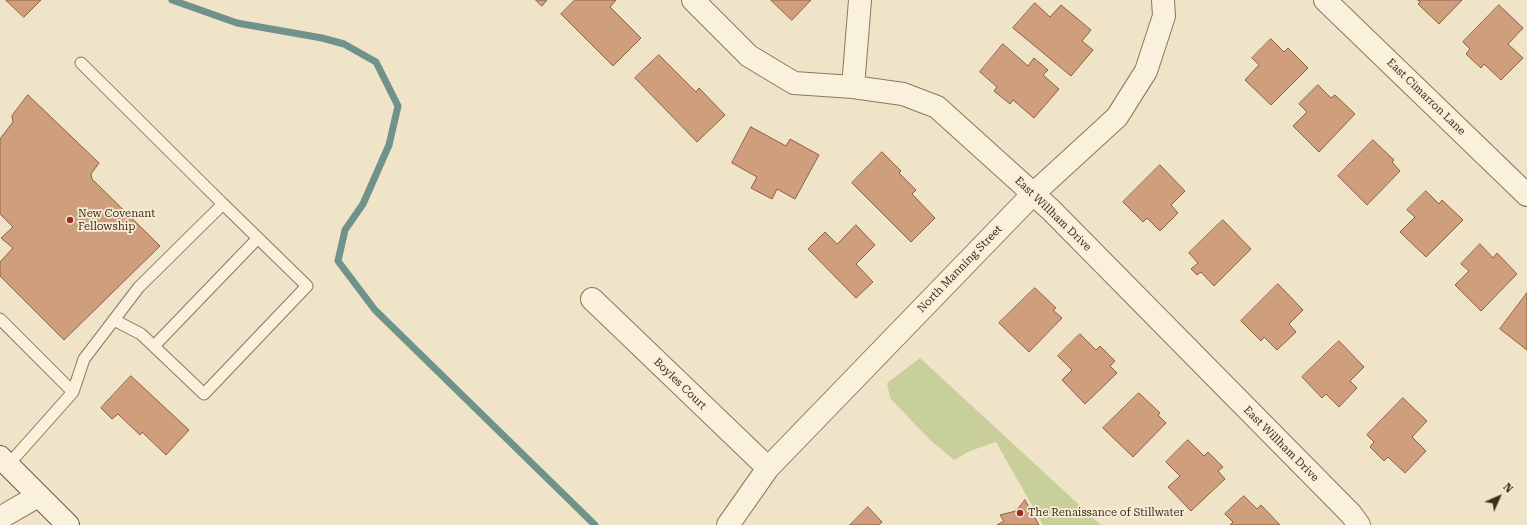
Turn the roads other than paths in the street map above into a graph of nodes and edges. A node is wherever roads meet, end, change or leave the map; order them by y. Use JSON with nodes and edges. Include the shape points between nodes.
{"nodes":[{"id":1,"x":693,"y":0,"type":"edge"},
{"id":2,"x":860,"y":0,"type":"edge"},
{"id":3,"x":1163,"y":0,"type":"edge"},
{"id":4,"x":1325,"y":0,"type":"edge"},
{"id":5,"x":81,"y":63,"type":"dead end"},
{"id":6,"x":853,"y":87,"type":"junction"},
{"id":7,"x":1033,"y":194,"type":"junction"},
{"id":8,"x":1527,"y":195,"type":"edge"},
{"id":9,"x":223,"y":204,"type":"junction"},
{"id":10,"x":258,"y":238,"type":"junction"},
{"id":11,"x":592,"y":299,"type":"dead end"},
{"id":12,"x":0,"y":319,"type":"edge"},
{"id":13,"x":114,"y":320,"type":"junction"},
{"id":14,"x":154,"y":346,"type":"junction"},
{"id":15,"x":74,"y":392,"type":"junction"},
{"id":16,"x":4,"y":461,"type":"edge"},
{"id":17,"x":768,"y":468,"type":"junction"},
{"id":18,"x":38,"y":496,"type":"junction"},
{"id":19,"x":0,"y":518,"type":"edge"},
{"id":20,"x":68,"y":525,"type":"edge"},
{"id":21,"x":728,"y":525,"type":"edge"},
{"id":22,"x":1359,"y":525,"type":"edge"}],
"edges":[{"from":1,"to":6,"type":"street","name":"East Willham Drive","via":[[749,56],[794,83]]},
{"from":2,"to":6,"type":"street"},
{"from":3,"to":7,"type":"street","name":"North Manning Street","via":[[1164,16],[1146,71],[1117,117]]},
{"from":4,"to":8,"type":"street","name":"East Cimarron Lane"},
{"from":5,"to":9,"type":"lane"},
{"from":6,"to":7,"type":"street","name":"East Willham Drive","via":[[903,94],[937,107]]},
{"from":7,"to":17,"type":"street","name":"North Manning Street"},
{"from":7,"to":22,"type":"street","name":"East Willham Drive","via":[[1351,514]]},
{"from":9,"to":10,"type":"lane"},
{"from":9,"to":13,"type":"lane","via":[[139,287]]},
{"from":10,"to":14,"type":"lane"},
{"from":10,"to":14,"type":"lane","via":[[307,286],[204,394]]},
{"from":11,"to":17,"type":"street","name":"Boyles Court"},
{"from":12,"to":15,"type":"lane"},
{"from":13,"to":14,"type":"lane","via":[[141,334]]},
{"from":13,"to":15,"type":"lane","via":[[84,359]]},
{"from":15,"to":16,"type":"lane"},
{"from":16,"to":18,"type":"street"},
{"from":17,"to":21,"type":"street","name":"North Manning Street"},
{"from":18,"to":19,"type":"street"},
{"from":18,"to":20,"type":"street"}]}
